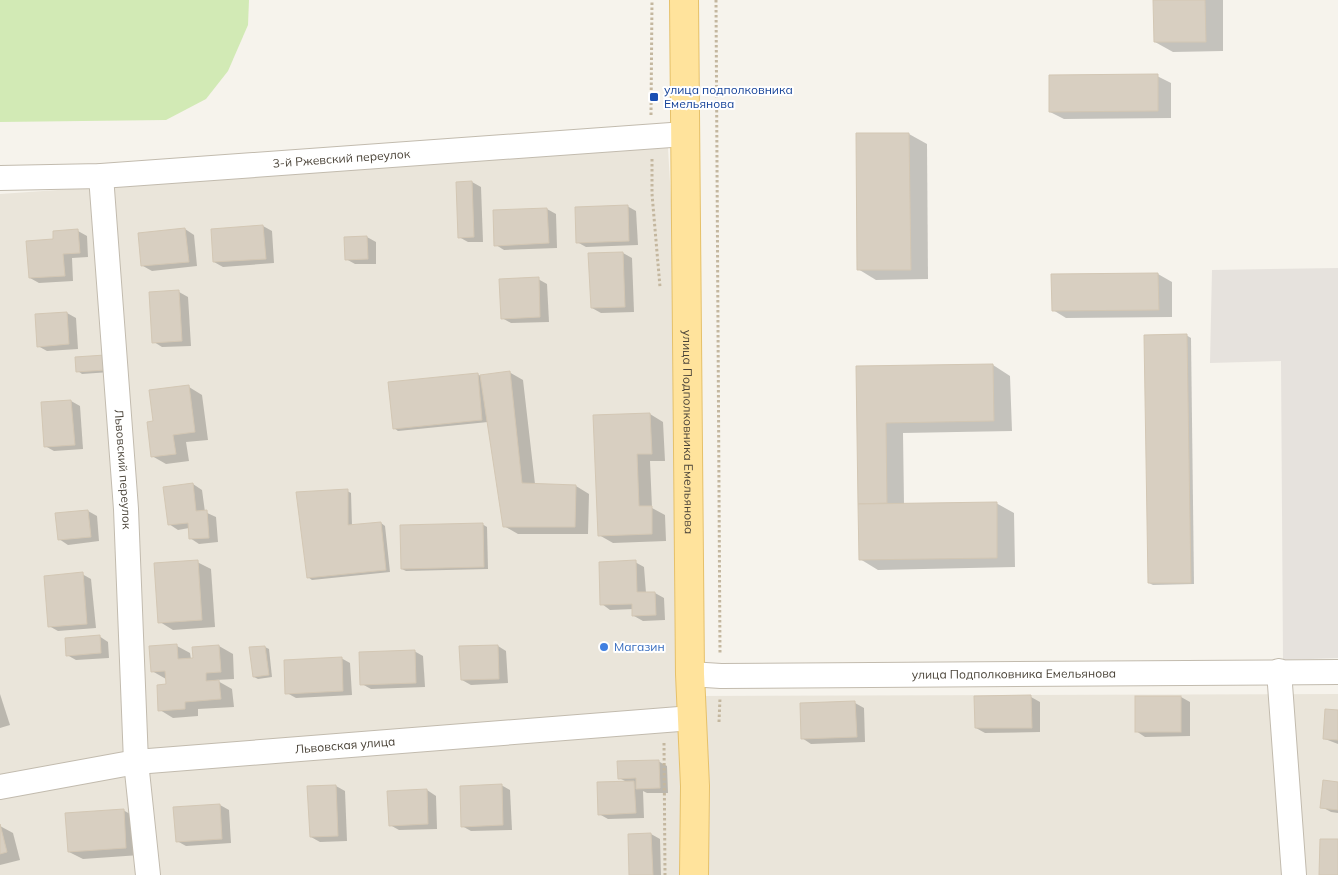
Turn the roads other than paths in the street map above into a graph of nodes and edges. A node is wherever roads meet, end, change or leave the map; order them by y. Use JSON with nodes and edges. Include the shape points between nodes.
{"nodes":[{"id":1,"x":684,"y":0,"type":"edge"},
{"id":2,"x":685,"y":134,"type":"junction"},
{"id":3,"x":101,"y":176,"type":"junction"},
{"id":4,"x":0,"y":178,"type":"edge"},
{"id":5,"x":1279,"y":671,"type":"junction"},
{"id":6,"x":1338,"y":672,"type":"edge"},
{"id":7,"x":690,"y":674,"type":"junction"},
{"id":8,"x":692,"y":718,"type":"junction"},
{"id":9,"x":136,"y":762,"type":"junction"},
{"id":10,"x":0,"y":787,"type":"edge"},
{"id":11,"x":148,"y":875,"type":"edge"},
{"id":12,"x":694,"y":875,"type":"edge"},
{"id":13,"x":1294,"y":875,"type":"edge"}],
"edges":[{"from":1,"to":2,"type":"main road","name":"улица Подполковника Емельянова"},
{"from":2,"to":3,"type":"street","name":"3-й Ржевский переулок"},
{"from":2,"to":7,"type":"main road","name":"улица Подполковника Емельянова"},
{"from":3,"to":4,"type":"street","name":"3-й Ржевский переулок"},
{"from":3,"to":9,"type":"street","name":"Львовский переулок","via":[[126,509]]},
{"from":5,"to":6,"type":"street","name":"улица Подполковника Емельянова"},
{"from":5,"to":7,"type":"street","name":"улица Подполковника Емельянова"},
{"from":5,"to":13,"type":"street"},
{"from":7,"to":8,"type":"main road","name":"улица Подполковника Емельянова"},
{"from":8,"to":9,"type":"street","name":"Львовская улица"},
{"from":8,"to":12,"type":"main road","name":"улица Подполковника Емельянова"},
{"from":9,"to":10,"type":"street","name":"Львовская улица"},
{"from":9,"to":11,"type":"street","name":"Львовский переулок"}]}
